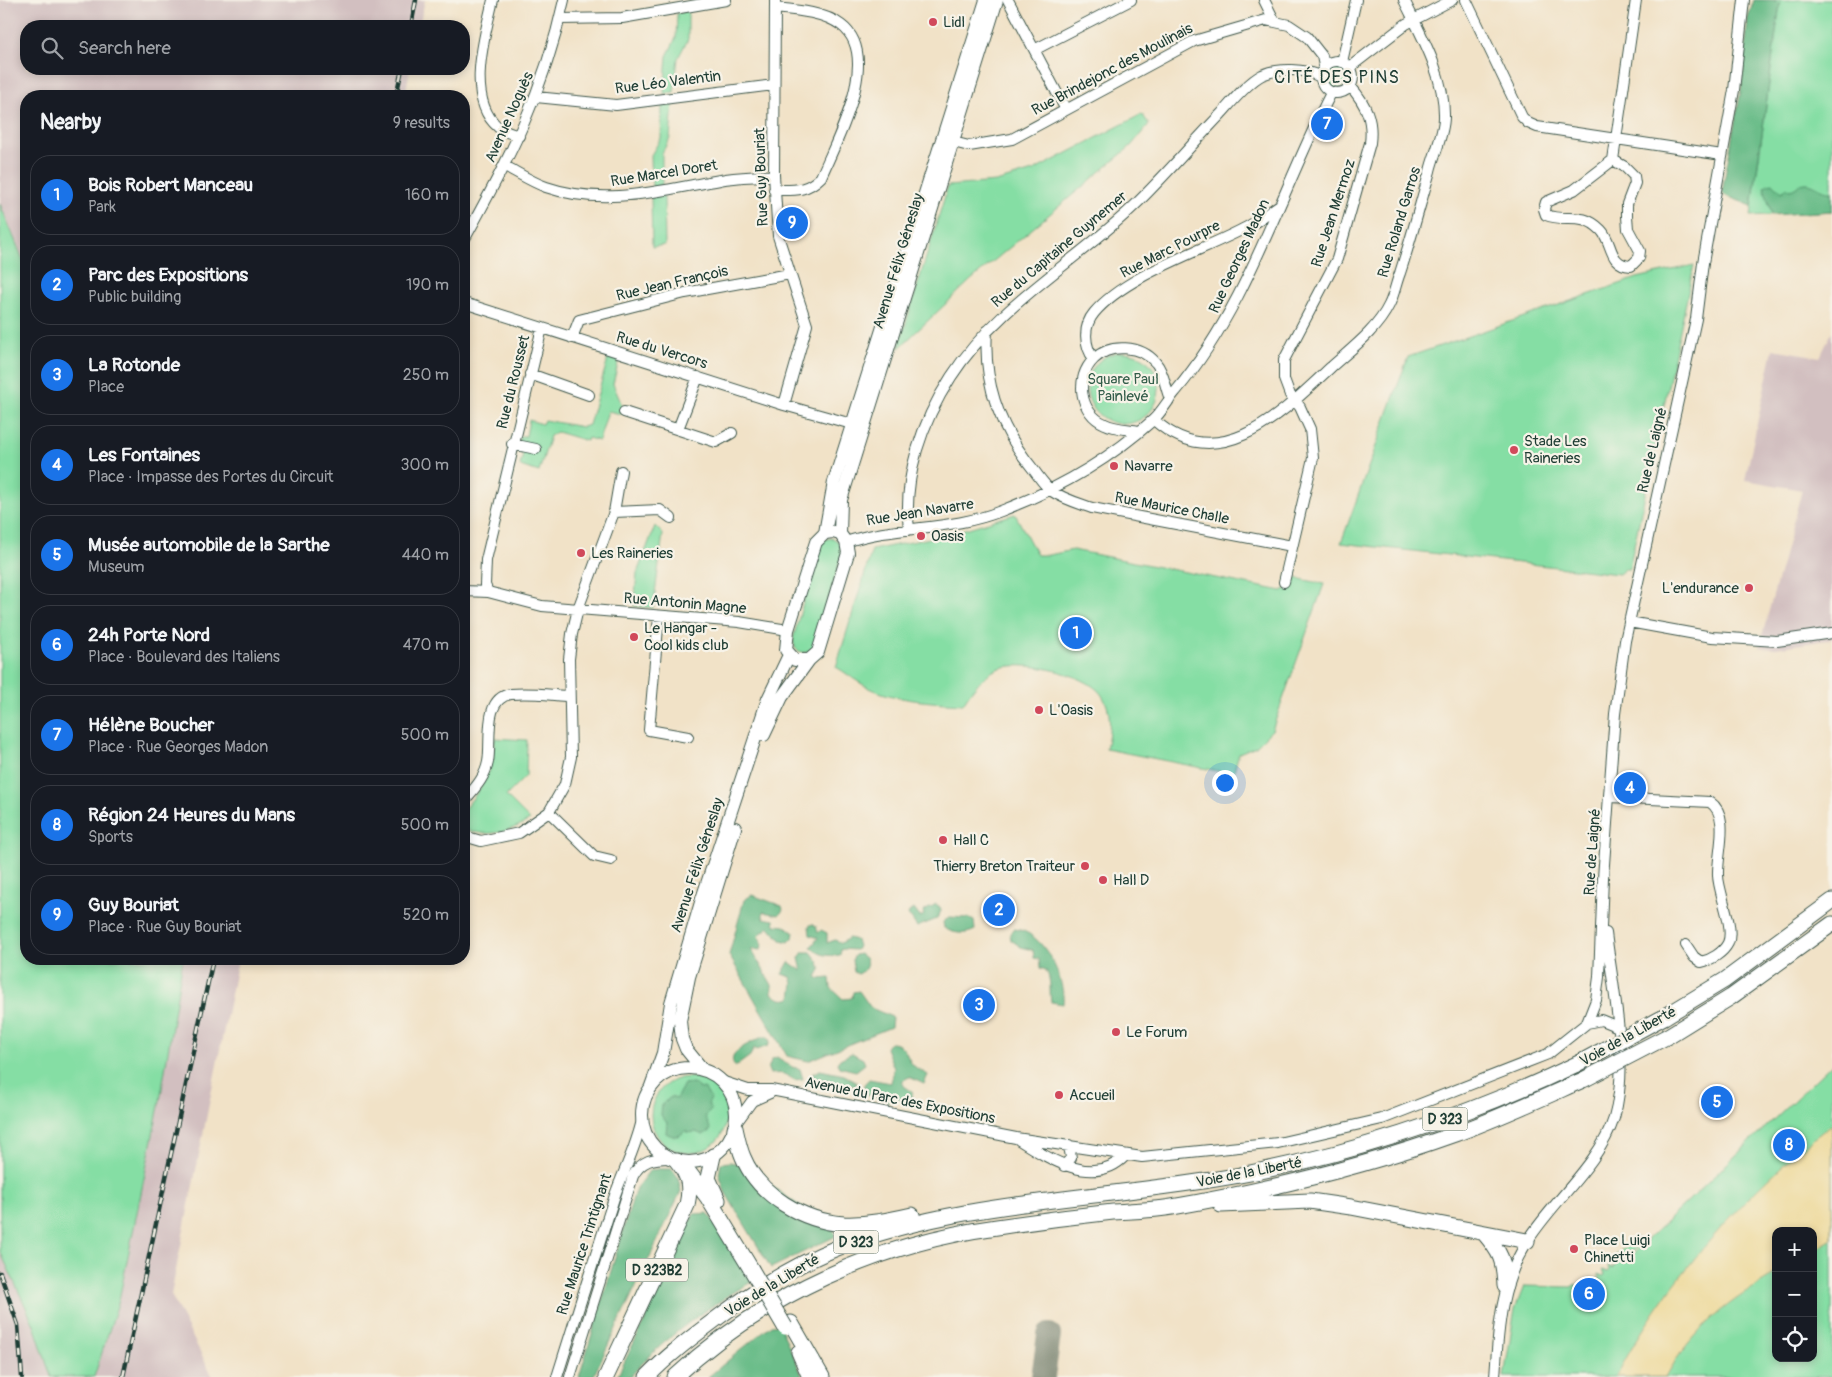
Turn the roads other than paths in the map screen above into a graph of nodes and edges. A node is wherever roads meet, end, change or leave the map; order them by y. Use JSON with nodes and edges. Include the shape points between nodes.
{"nodes":[{"id":1,"x":492,"y":0,"type":"edge"},
{"id":2,"x":564,"y":0,"type":"edge"},
{"id":3,"x":726,"y":0,"type":"edge"},
{"id":4,"x":986,"y":0,"type":"edge"},
{"id":5,"x":997,"y":0,"type":"edge"},
{"id":6,"x":1008,"y":0,"type":"edge"},
{"id":7,"x":1131,"y":0,"type":"edge"},
{"id":8,"x":1264,"y":0,"type":"edge"},
{"id":9,"x":1356,"y":0,"type":"edge"},
{"id":10,"x":1404,"y":0,"type":"edge"},
{"id":11,"x":1452,"y":0,"type":"edge"},
{"id":12,"x":1466,"y":0,"type":"edge"},
{"id":13,"x":1636,"y":0,"type":"edge"},
{"id":14,"x":1744,"y":0,"type":"edge"},
{"id":15,"x":775,"y":4,"type":"edge"},
{"id":16,"x":560,"y":19,"type":"junction"},
{"id":17,"x":1274,"y":20,"type":"junction"},
{"id":18,"x":1414,"y":20,"type":"junction"},
{"id":19,"x":1036,"y":49,"type":"junction"},
{"id":20,"x":1346,"y":65,"type":"junction"},
{"id":21,"x":1324,"y":66,"type":"junction"},
{"id":22,"x":1320,"y":77,"type":"junction"},
{"id":23,"x":774,"y":85,"type":"junction"},
{"id":24,"x":1351,"y":87,"type":"junction"},
{"id":25,"x":1331,"y":93,"type":"junction"},
{"id":26,"x":536,"y":97,"type":"junction"},
{"id":27,"x":1066,"y":110,"type":"junction"},
{"id":28,"x":519,"y":136,"type":"junction"},
{"id":29,"x":1616,"y":138,"type":"junction"},
{"id":30,"x":947,"y":141,"type":"junction"},
{"id":31,"x":1722,"y":155,"type":"junction"},
{"id":32,"x":1613,"y":160,"type":"junction"},
{"id":33,"x":505,"y":166,"type":"junction"},
{"id":34,"x":774,"y":175,"type":"junction"},
{"id":35,"x":774,"y":190,"type":"junction"},
{"id":36,"x":1279,"y":206,"type":"junction"},
{"id":37,"x":470,"y":229,"type":"edge"},
{"id":38,"x":790,"y":274,"type":"junction"},
{"id":39,"x":470,"y":305,"type":"edge"},
{"id":40,"x":542,"y":328,"type":"junction"},
{"id":41,"x":988,"y":331,"type":"junction"},
{"id":42,"x":572,"y":338,"type":"junction"},
{"id":43,"x":1094,"y":359,"type":"junction"},
{"id":44,"x":530,"y":374,"type":"junction"},
{"id":45,"x":698,"y":377,"type":"junction"},
{"id":46,"x":589,"y":395,"type":"dead end"},
{"id":47,"x":1170,"y":399,"type":"junction"},
{"id":48,"x":1295,"y":401,"type":"junction"},
{"id":49,"x":784,"y":405,"type":"junction"},
{"id":50,"x":624,"y":412,"type":"dead end"},
{"id":51,"x":1154,"y":420,"type":"junction"},
{"id":52,"x":858,"y":426,"type":"junction"},
{"id":53,"x":678,"y":429,"type":"junction"},
{"id":54,"x":1139,"y":431,"type":"junction"},
{"id":55,"x":732,"y":433,"type":"dead end"},
{"id":56,"x":512,"y":444,"type":"junction"},
{"id":57,"x":536,"y":449,"type":"dead end"},
{"id":58,"x":621,"y":471,"type":"dead end"},
{"id":59,"x":1051,"y":490,"type":"junction"},
{"id":60,"x":614,"y":512,"type":"junction"},
{"id":61,"x":671,"y":518,"type":"dead end"},
{"id":62,"x":909,"y":530,"type":"junction"},
{"id":63,"x":825,"y":533,"type":"junction"},
{"id":64,"x":843,"y":538,"type":"junction"},
{"id":65,"x":1292,"y":546,"type":"junction"},
{"id":66,"x":1284,"y":582,"type":"dead end"},
{"id":67,"x":470,"y":591,"type":"edge"},
{"id":68,"x":488,"y":592,"type":"junction"},
{"id":69,"x":578,"y":609,"type":"junction"},
{"id":70,"x":659,"y":616,"type":"junction"},
{"id":71,"x":1629,"y":622,"type":"junction"},
{"id":72,"x":788,"y":630,"type":"junction"},
{"id":73,"x":1832,"y":633,"type":"edge"},
{"id":74,"x":789,"y":656,"type":"junction"},
{"id":75,"x":809,"y":660,"type":"junction"},
{"id":76,"x":569,"y":696,"type":"junction"},
{"id":77,"x":688,"y":737,"type":"dead end"},
{"id":78,"x":470,"y":793,"type":"edge"},
{"id":79,"x":1610,"y":797,"type":"junction"},
{"id":80,"x":548,"y":812,"type":"junction"},
{"id":81,"x":470,"y":838,"type":"edge"},
{"id":82,"x":611,"y":860,"type":"dead end"},
{"id":83,"x":1832,"y":901,"type":"edge"},
{"id":84,"x":1603,"y":908,"type":"junction"},
{"id":85,"x":1832,"y":924,"type":"edge"},
{"id":86,"x":1686,"y":945,"type":"dead end"},
{"id":87,"x":1587,"y":1023,"type":"junction"},
{"id":88,"x":1618,"y":1027,"type":"junction"},
{"id":89,"x":703,"y":1070,"type":"junction"},
{"id":90,"x":721,"y":1081,"type":"junction"},
{"id":91,"x":650,"y":1090,"type":"junction"},
{"id":92,"x":778,"y":1092,"type":"junction"},
{"id":93,"x":642,"y":1120,"type":"junction"},
{"id":94,"x":735,"y":1125,"type":"junction"},
{"id":95,"x":1016,"y":1138,"type":"junction"},
{"id":96,"x":1069,"y":1145,"type":"junction"},
{"id":97,"x":713,"y":1156,"type":"junction"},
{"id":98,"x":1124,"y":1156,"type":"junction"},
{"id":99,"x":673,"y":1159,"type":"junction"},
{"id":100,"x":1064,"y":1166,"type":"junction"},
{"id":101,"x":1048,"y":1201,"type":"junction"},
{"id":102,"x":1169,"y":1207,"type":"junction"},
{"id":103,"x":1484,"y":1233,"type":"junction"},
{"id":104,"x":1527,"y":1241,"type":"junction"},
{"id":105,"x":754,"y":1267,"type":"junction"},
{"id":106,"x":1506,"y":1286,"type":"junction"},
{"id":107,"x":788,"y":1325,"type":"junction"},
{"id":108,"x":720,"y":1341,"type":"junction"},
{"id":109,"x":557,"y":1377,"type":"edge"},
{"id":110,"x":570,"y":1377,"type":"edge"},
{"id":111,"x":606,"y":1377,"type":"edge"},
{"id":112,"x":647,"y":1377,"type":"edge"},
{"id":113,"x":675,"y":1377,"type":"edge"},
{"id":114,"x":690,"y":1377,"type":"edge"},
{"id":115,"x":810,"y":1377,"type":"edge"},
{"id":116,"x":822,"y":1377,"type":"edge"},
{"id":117,"x":1494,"y":1377,"type":"edge"}],
"edges":[{"from":1,"to":28,"type":"street","via":[[479,64],[482,94],[487,114],[499,128]]},
{"from":2,"to":16,"type":"street","name":"Avenue Noguès"},
{"from":3,"to":16,"type":"street","via":[[622,18]]},
{"from":4,"to":30,"type":"main road","name":"Avenue Félix Géneslay"},
{"from":5,"to":30,"type":"main road","name":"Avenue Félix Géneslay"},
{"from":6,"to":19,"type":"street"},
{"from":7,"to":19,"type":"street"},
{"from":8,"to":17,"type":"street"},
{"from":9,"to":20,"type":"street"},
{"from":10,"to":18,"type":"street","name":"Rue Roland Garros"},
{"from":11,"to":18,"type":"street"},
{"from":12,"to":29,"type":"street","via":[[1522,117],[1528,123]]},
{"from":13,"to":29,"type":"street"},
{"from":14,"to":31,"type":"street","name":"Rue de Laigné","via":[[1734,90]]},
{"from":15,"to":23,"type":"street","name":"Rue Guy Bouriat"},
{"from":15,"to":35,"type":"street","via":[[840,24],[853,37],[858,64],[854,101],[821,177],[812,186]]},
{"from":16,"to":26,"type":"street","name":"Avenue Noguès"},
{"from":17,"to":21,"type":"street","via":[[1307,37],[1322,56]]},
{"from":17,"to":27,"type":"street","name":"Rue Brindejonc des Moulinais","via":[[1240,26],[1194,41]]},
{"from":18,"to":20,"type":"street"},
{"from":18,"to":48,"type":"street","name":"Rue Roland Garros","via":[[1443,94],[1444,118],[1408,247],[1389,305],[1372,330]]},
{"from":19,"to":27,"type":"street"},
{"from":20,"to":21,"type":"street","via":[[1334,61]]},
{"from":20,"to":24,"type":"street","via":[[1353,74]]},
{"from":21,"to":22,"type":"street"},
{"from":22,"to":25,"type":"street","via":[[1323,87]]},
{"from":22,"to":41,"type":"street","name":"Rue du Capitaine Guynemer","via":[[1292,69],[1262,75],[1237,96],[1135,205]]},
{"from":23,"to":26,"type":"street","name":"Rue Léo Valentin","via":[[616,106]]},
{"from":23,"to":34,"type":"street","name":"Rue Guy Bouriat"},
{"from":24,"to":25,"type":"street","via":[[1340,94]]},
{"from":24,"to":48,"type":"street","name":"Rue Jean Mermoz","via":[[1368,112],[1372,129],[1370,143],[1337,259],[1284,360],[1284,379]]},
{"from":25,"to":36,"type":"street","name":"Rue Georges Madon"},
{"from":26,"to":28,"type":"street","name":"Avenue Noguès"},
{"from":27,"to":30,"type":"street","name":"Rue Brindejonc des Moulinais","via":[[1012,139],[969,146]]},
{"from":28,"to":33,"type":"street","name":"Avenue Noguès"},
{"from":29,"to":31,"type":"street"},
{"from":29,"to":32,"type":"street"},
{"from":30,"to":52,"type":"main road","name":"Avenue Félix Géneslay"},
{"from":31,"to":71,"type":"street","name":"Rue de Laigné","via":[[1696,319]]},
{"from":32,"to":32,"type":"street","via":[[1634,176],[1635,183],[1627,204],[1628,229],[1640,252],[1631,266],[1616,260],[1603,231],[1592,222],[1580,217],[1554,218],[1546,215],[1544,209],[1546,202],[1574,190]]},
{"from":33,"to":34,"type":"street","name":"Rue Marcel Doret","via":[[545,187],[615,198],[723,179]]},
{"from":33,"to":37,"type":"street","name":"Avenue Noguès"},
{"from":34,"to":35,"type":"street","name":"Rue Guy Bouriat"},
{"from":35,"to":38,"type":"street","name":"Rue Guy Bouriat","via":[[778,236]]},
{"from":36,"to":43,"type":"street","name":"Rue Marc Pourpre","via":[[1247,227],[1156,270],[1106,302],[1088,324],[1086,344]]},
{"from":36,"to":47,"type":"street","name":"Rue Georges Madon","via":[[1225,322]]},
{"from":38,"to":42,"type":"street","name":"Rue Jean François","via":[[685,293],[579,320]]},
{"from":38,"to":49,"type":"street","name":"Rue Guy Bouriat","via":[[807,324]]},
{"from":39,"to":40,"type":"street","name":"Rue du Vercors"},
{"from":40,"to":42,"type":"street","name":"Rue du Vercors"},
{"from":40,"to":44,"type":"street","name":"Rue du Rousset"},
{"from":41,"to":59,"type":"street","via":[[986,371],[996,411],[1020,453]]},
{"from":41,"to":62,"type":"street","name":"Rue du Capitaine Guynemer","via":[[950,378],[922,435],[907,491]]},
{"from":42,"to":45,"type":"street","name":"Rue du Vercors"},
{"from":43,"to":47,"type":"street","via":[[1118,348],[1144,353],[1161,370]]},
{"from":43,"to":54,"type":"street","via":[[1082,390],[1083,402],[1089,413],[1104,424]]},
{"from":44,"to":46,"type":"street"},
{"from":44,"to":56,"type":"street","name":"Rue du Rousset"},
{"from":45,"to":49,"type":"street","name":"Rue du Vercors"},
{"from":45,"to":53,"type":"street"},
{"from":47,"to":51,"type":"street","name":"Rue Georges Madon"},
{"from":48,"to":51,"type":"street","name":"Rue Roland Garros","via":[[1266,425],[1243,436],[1218,442],[1198,442],[1179,437]]},
{"from":48,"to":65,"type":"street","name":"Rue Jean Mermoz","via":[[1310,430],[1313,458]]},
{"from":49,"to":52,"type":"street","name":"Rue du Vercors"},
{"from":50,"to":53,"type":"street"},
{"from":51,"to":54,"type":"street","name":"Rue Jean Navarre"},
{"from":52,"to":63,"type":"main road","name":"Avenue Félix Géneslay","via":[[830,499]]},
{"from":52,"to":64,"type":"main road","name":"Avenue Félix Géneslay","via":[[840,500]]},
{"from":53,"to":55,"type":"street","via":[[716,442]]},
{"from":54,"to":59,"type":"street","name":"Rue Jean Navarre","via":[[1090,468]]},
{"from":56,"to":57,"type":"street","name":"Rue du Rousset"},
{"from":56,"to":68,"type":"street","name":"Rue du Rousset","via":[[486,560],[485,585]]},
{"from":58,"to":60,"type":"street"},
{"from":59,"to":62,"type":"street","name":"Rue Jean Navarre","via":[[999,512],[954,524]]},
{"from":59,"to":65,"type":"street","name":"Rue Maurice Challe","via":[[1092,508]]},
{"from":60,"to":61,"type":"street","via":[[660,510]]},
{"from":60,"to":69,"type":"street"},
{"from":62,"to":64,"type":"street","name":"Rue Jean Navarre"},
{"from":63,"to":64,"type":"main road"},
{"from":63,"to":72,"type":"main road","via":[[816,542]]},
{"from":64,"to":75,"type":"main road","name":"Avenue Félix Géneslay","via":[[848,553],[818,652]]},
{"from":65,"to":66,"type":"street","name":"Rue Jean Mermoz"},
{"from":67,"to":68,"type":"street","name":"Rue Antonin Magne"},
{"from":68,"to":69,"type":"street","name":"Rue Antonin Magne","via":[[542,606]]},
{"from":69,"to":70,"type":"street","name":"Rue Antonin Magne"},
{"from":69,"to":76,"type":"street","via":[[569,659]]},
{"from":70,"to":72,"type":"street","name":"Rue Antonin Magne","via":[[739,622]]},
{"from":70,"to":77,"type":"street","via":[[649,730]]},
{"from":71,"to":73,"type":"street","via":[[1712,637],[1777,641]]},
{"from":71,"to":79,"type":"street","name":"Rue de Laigné","via":[[1615,714]]},
{"from":72,"to":74,"type":"main road","via":[[786,644]]},
{"from":74,"to":75,"type":"main road","via":[[795,660]]},
{"from":74,"to":91,"type":"main road","name":"Avenue Félix Géneslay","via":[[768,699],[702,899],[671,1003],[663,1053]]},
{"from":75,"to":89,"type":"main road","name":"Avenue Félix Géneslay","via":[[782,697],[765,733],[686,990],[680,1021],[682,1039],[690,1056]]},
{"from":76,"to":78,"type":"street","via":[[510,694],[500,700],[493,708],[488,762],[484,774]]},
{"from":76,"to":80,"type":"street","via":[[571,758],[565,784]]},
{"from":79,"to":84,"type":"street","name":"Rue de Laigné"},
{"from":79,"to":86,"type":"street","via":[[1710,802],[1718,807],[1721,817],[1718,876],[1729,930],[1728,942],[1719,954],[1701,962]]},
{"from":80,"to":81,"type":"street","via":[[519,833],[481,841]]},
{"from":80,"to":82,"type":"street","via":[[594,856]]},
{"from":83,"to":101,"type":"highway","name":"Voie de la Liberté","number":"D 323","bridge":true,"via":[[1725,980],[1664,1017],[1577,1064],[1478,1107],[1347,1150],[1277,1168],[1199,1182]]},
{"from":84,"to":87,"type":"street","via":[[1596,1000]]},
{"from":84,"to":88,"type":"street"},
{"from":85,"to":102,"type":"highway","name":"Voie de la Liberté","number":"D 323","bridge":true,"via":[[1731,997],[1668,1036],[1585,1079],[1455,1134],[1383,1158],[1285,1184]]},
{"from":87,"to":88,"type":"street","via":[[1601,1020]]},
{"from":87,"to":98,"type":"street","name":"Avenue du Parc des Expositions","via":[[1548,1054],[1382,1119],[1278,1143],[1142,1157]]},
{"from":88,"to":104,"type":"street","via":[[1620,1078],[1613,1120],[1588,1164]]},
{"from":89,"to":90,"type":"main road"},
{"from":89,"to":91,"type":"main road","via":[[673,1071],[660,1078]]},
{"from":90,"to":92,"type":"street","name":"Avenue du Parc des Expositions","via":[[748,1090]]},
{"from":90,"to":94,"type":"main road","via":[[736,1107]]},
{"from":91,"to":93,"type":"main road","via":[[643,1104]]},
{"from":92,"to":94,"type":"street","via":[[752,1102]]},
{"from":92,"to":95,"type":"street","name":"Avenue du Parc des Expositions"},
{"from":93,"to":99,"type":"main road","via":[[656,1149]]},
{"from":93,"to":109,"type":"street","name":"Rue Maurice Trintignant"},
{"from":94,"to":97,"type":"main road","via":[[730,1139]]},
{"from":94,"to":101,"type":"highway","via":[[744,1159],[759,1182],[794,1209],[830,1222],[858,1224],[992,1202]]},
{"from":95,"to":96,"type":"street","name":"Avenue du Parc des Expositions"},
{"from":95,"to":100,"type":"street","name":"Avenue du Parc des Expositions"},
{"from":96,"to":98,"type":"street","name":"Avenue du Parc des Expositions"},
{"from":96,"to":100,"type":"street","via":[[1070,1158]]},
{"from":97,"to":99,"type":"main road","via":[[702,1161]]},
{"from":97,"to":105,"type":"highway","via":[[708,1170],[710,1186]]},
{"from":98,"to":100,"type":"street","name":"Avenue du Parc des Expositions","via":[[1107,1168]]},
{"from":99,"to":105,"type":"highway","via":[[689,1172]]},
{"from":99,"to":110,"type":"street","name":"Rue Maurice Trintignant","via":[[647,1161],[636,1169]]},
{"from":99,"to":111,"type":"highway","number":"D 323B2","via":[[688,1178],[687,1205]]},
{"from":101,"to":112,"type":"highway","name":"Voie de la Liberté","number":"D 323","via":[[950,1216],[874,1235],[835,1249],[731,1308]]},
{"from":102,"to":103,"type":"highway","via":[[1310,1201]]},
{"from":102,"to":108,"type":"highway","name":"Voie de la Liberté","number":"D 323","via":[[995,1227],[903,1247],[815,1282],[759,1313]]},
{"from":103,"to":104,"type":"highway"},
{"from":103,"to":106,"type":"highway","via":[[1500,1252]]},
{"from":104,"to":106,"type":"street"},
{"from":105,"to":107,"type":"highway","bridge":true},
{"from":106,"to":117,"type":"street"},
{"from":107,"to":115,"type":"highway"},
{"from":107,"to":116,"type":"highway"},
{"from":108,"to":113,"type":"highway","name":"Voie de la Liberté","number":"D 323"},
{"from":108,"to":114,"type":"highway"}]}
